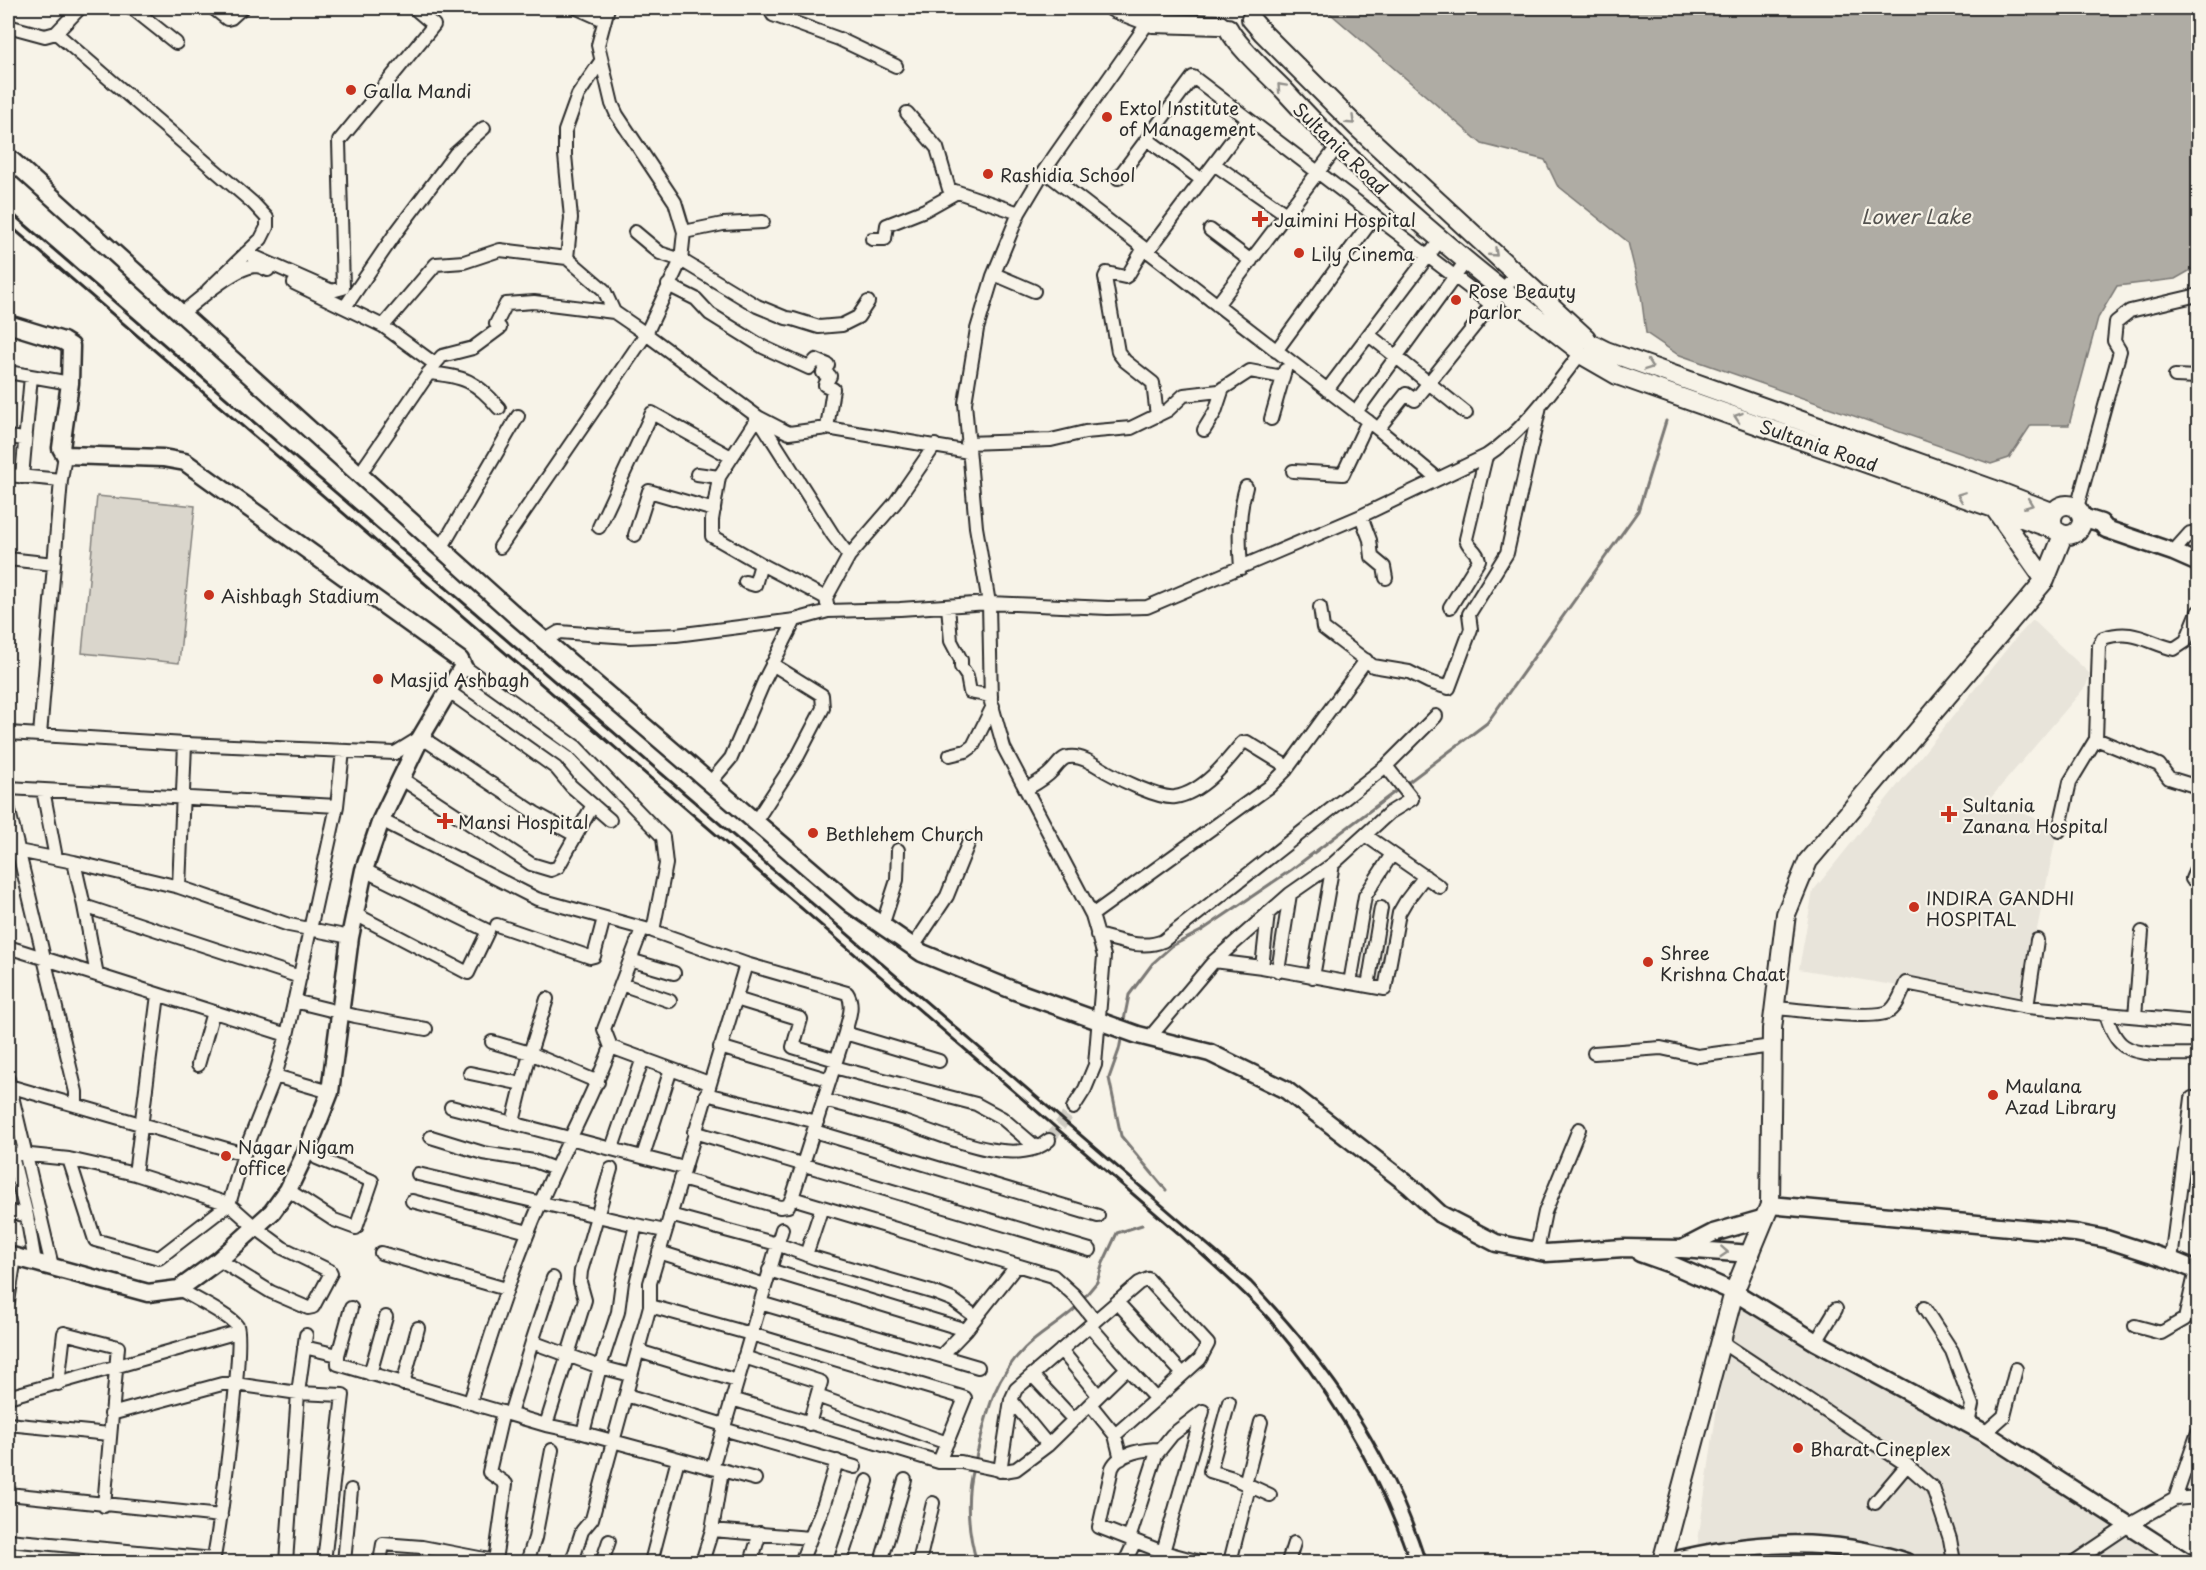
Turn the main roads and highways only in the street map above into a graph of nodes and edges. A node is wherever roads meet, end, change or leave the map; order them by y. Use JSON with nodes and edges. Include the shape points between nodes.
{"nodes":[{"id":1,"x":1114,"y":8,"type":"edge"},
{"id":2,"x":1171,"y":8,"type":"edge"},
{"id":3,"x":1209,"y":8,"type":"edge"},
{"id":4,"x":1253,"y":13,"type":"edge"},
{"id":5,"x":1151,"y":22,"type":"junction"},
{"id":6,"x":1224,"y":27,"type":"junction"},
{"id":7,"x":1584,"y":348,"type":"junction"},
{"id":8,"x":1995,"y":509,"type":"junction"},
{"id":9,"x":2068,"y":522,"type":"junction"},
{"id":10,"x":2045,"y":580,"type":"junction"},
{"id":11,"x":1664,"y":1563,"type":"edge"}],
"edges":[{"from":1,"to":5,"type":"main road"},
{"from":2,"to":5,"type":"main road"},
{"from":3,"to":6,"type":"main road","name":"Sultania Road","via":[[1213,19]]},
{"from":4,"to":6,"type":"main road","via":[[1237,28]]},
{"from":4,"to":7,"type":"main road","name":"Sultania Road","one_way":true,"via":[[1263,33],[1358,128],[1516,274]]},
{"from":5,"to":6,"type":"main road"},
{"from":7,"to":6,"type":"main road","name":"Sultania Road","one_way":true,"via":[[1497,298],[1466,261],[1337,147]]},
{"from":8,"to":7,"type":"main road","name":"Sultania Road","one_way":true,"via":[[1617,375]]},
{"from":7,"to":9,"type":"main road","name":"Sultania Road","one_way":true,"via":[[1606,351],[1992,489]]},
{"from":8,"to":9,"type":"main road","name":"Sultania Road"},
{"from":8,"to":10,"type":"main road"},
{"from":9,"to":10,"type":"main road"},
{"from":10,"to":11,"type":"main road","via":[[1808,861],[1786,914],[1772,1046],[1768,1212],[1734,1292]]}]}
